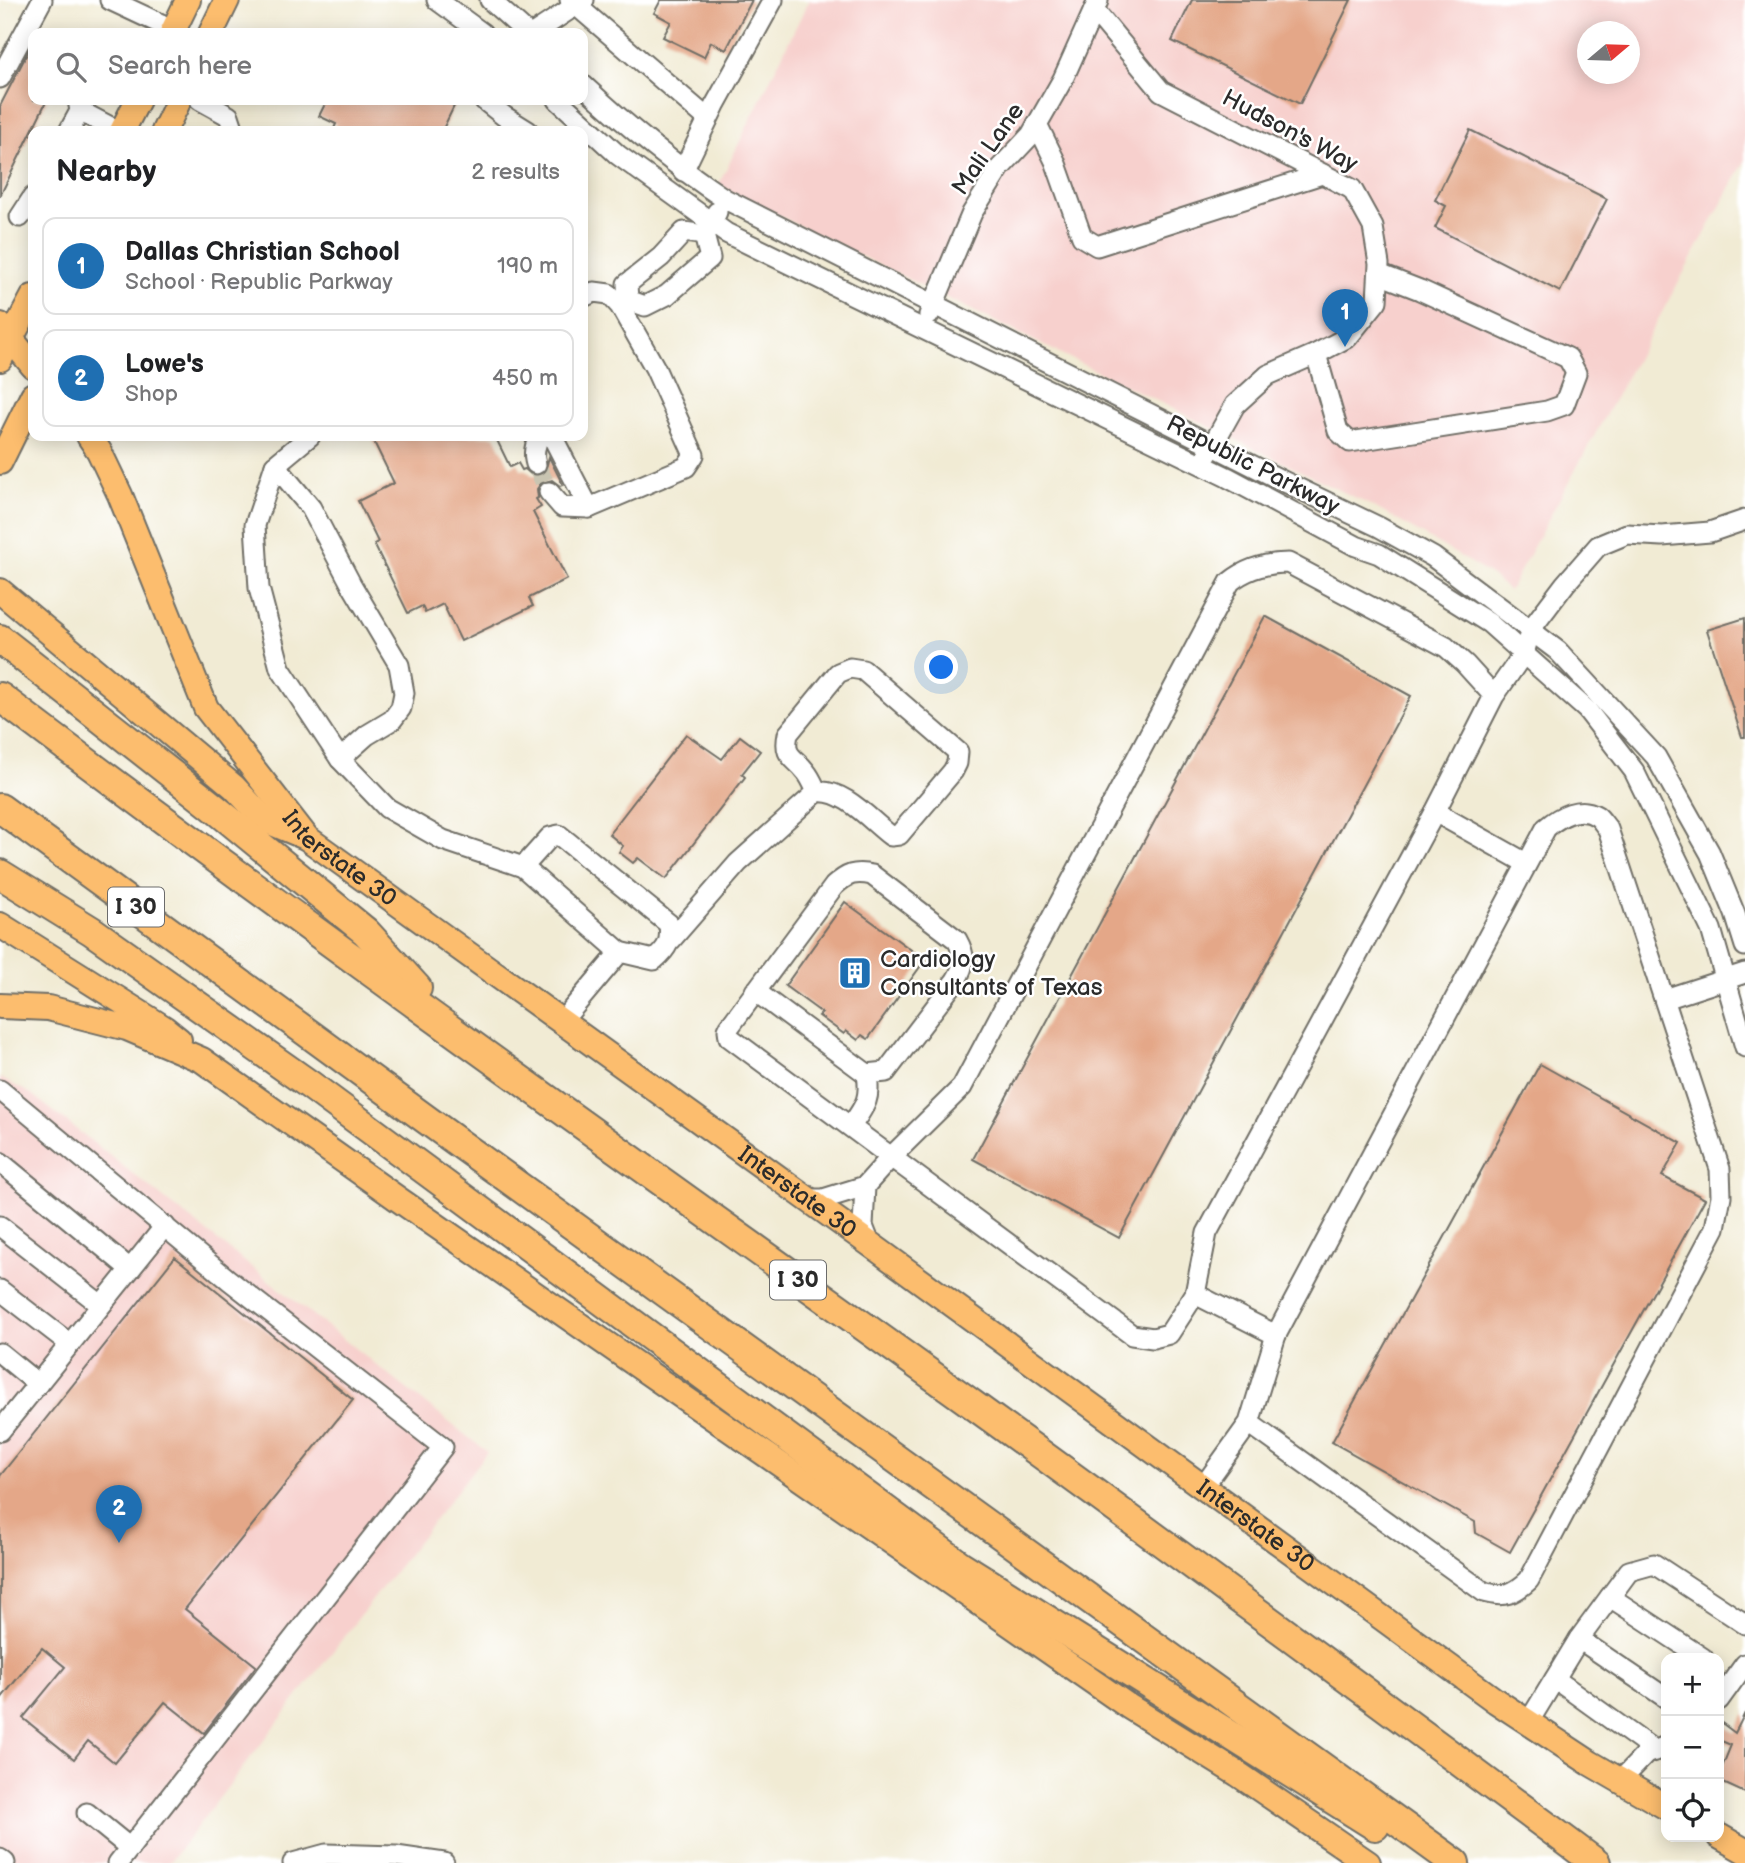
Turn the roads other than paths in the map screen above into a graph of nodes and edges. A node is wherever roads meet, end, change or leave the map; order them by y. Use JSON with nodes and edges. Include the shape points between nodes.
{"nodes":[{"id":1,"x":42,"y":0,"type":"edge"},
{"id":2,"x":110,"y":0,"type":"edge"},
{"id":3,"x":188,"y":0,"type":"edge"},
{"id":4,"x":227,"y":0,"type":"edge"},
{"id":5,"x":437,"y":0,"type":"edge"},
{"id":6,"x":489,"y":0,"type":"edge"},
{"id":7,"x":773,"y":0,"type":"edge"},
{"id":8,"x":577,"y":2,"type":"edge"},
{"id":9,"x":1096,"y":5,"type":"edge"},
{"id":10,"x":167,"y":28,"type":"edge"},
{"id":11,"x":174,"y":28,"type":"edge"},
{"id":12,"x":213,"y":28,"type":"edge"},
{"id":13,"x":475,"y":28,"type":"edge"},
{"id":14,"x":521,"y":28,"type":"edge"},
{"id":15,"x":541,"y":28,"type":"edge"},
{"id":16,"x":0,"y":78,"type":"edge"},
{"id":17,"x":588,"y":90,"type":"edge"},
{"id":18,"x":79,"y":105,"type":"edge"},
{"id":19,"x":135,"y":105,"type":"edge"},
{"id":20,"x":177,"y":105,"type":"edge"},
{"id":21,"x":209,"y":105,"type":"edge"},
{"id":22,"x":490,"y":105,"type":"edge"},
{"id":23,"x":563,"y":105,"type":"edge"},
{"id":24,"x":708,"y":119,"type":"junction"},
{"id":25,"x":1037,"y":124,"type":"junction"},
{"id":26,"x":71,"y":126,"type":"edge"},
{"id":27,"x":112,"y":126,"type":"edge"},
{"id":28,"x":123,"y":126,"type":"edge"},
{"id":29,"x":166,"y":126,"type":"edge"},
{"id":30,"x":232,"y":126,"type":"edge"},
{"id":31,"x":520,"y":126,"type":"edge"},
{"id":32,"x":586,"y":126,"type":"edge"},
{"id":33,"x":588,"y":128,"type":"edge"},
{"id":34,"x":683,"y":171,"type":"junction"},
{"id":35,"x":1322,"y":174,"type":"junction"},
{"id":36,"x":725,"y":199,"type":"junction"},
{"id":37,"x":28,"y":205,"type":"edge"},
{"id":38,"x":20,"y":217,"type":"dead end"},
{"id":39,"x":708,"y":228,"type":"junction"},
{"id":40,"x":1379,"y":274,"type":"junction"},
{"id":41,"x":588,"y":295,"type":"edge"},
{"id":42,"x":28,"y":303,"type":"edge"},
{"id":43,"x":624,"y":303,"type":"junction"},
{"id":44,"x":934,"y":304,"type":"junction"},
{"id":45,"x":924,"y":329,"type":"junction"},
{"id":46,"x":5,"y":331,"type":"edge"},
{"id":47,"x":1316,"y":354,"type":"junction"},
{"id":48,"x":0,"y":359,"type":"edge"},
{"id":49,"x":28,"y":360,"type":"edge"},
{"id":50,"x":28,"y":405,"type":"edge"},
{"id":51,"x":92,"y":441,"type":"edge"},
{"id":52,"x":304,"y":441,"type":"edge"},
{"id":53,"x":536,"y":441,"type":"edge"},
{"id":54,"x":555,"y":441,"type":"edge"},
{"id":55,"x":1212,"y":445,"type":"junction"},
{"id":56,"x":0,"y":462,"type":"edge"},
{"id":57,"x":536,"y":464,"type":"tunnel mouth"},
{"id":58,"x":1202,"y":465,"type":"junction"},
{"id":59,"x":275,"y":466,"type":"junction"},
{"id":60,"x":549,"y":492,"type":"tunnel mouth"},
{"id":61,"x":589,"y":508,"type":"junction"},
{"id":62,"x":1745,"y":520,"type":"edge"},
{"id":63,"x":0,"y":591,"type":"edge"},
{"id":64,"x":1531,"y":629,"type":"junction"},
{"id":65,"x":0,"y":639,"type":"edge"},
{"id":66,"x":1524,"y":653,"type":"junction"},
{"id":67,"x":1494,"y":696,"type":"junction"},
{"id":68,"x":0,"y":697,"type":"edge"},
{"id":69,"x":340,"y":759,"type":"junction"},
{"id":70,"x":817,"y":792,"type":"junction"},
{"id":71,"x":1,"y":809,"type":"edge"},
{"id":72,"x":1435,"y":812,"type":"junction"},
{"id":73,"x":307,"y":838,"type":"junction"},
{"id":74,"x":1526,"y":863,"type":"junction"},
{"id":75,"x":523,"y":867,"type":"junction"},
{"id":76,"x":0,"y":874,"type":"edge"},
{"id":77,"x":0,"y":925,"type":"edge"},
{"id":78,"x":671,"y":940,"type":"junction"},
{"id":79,"x":1745,"y":946,"type":"edge"},
{"id":80,"x":620,"y":953,"type":"junction"},
{"id":81,"x":1736,"y":976,"type":"edge"},
{"id":82,"x":755,"y":991,"type":"junction"},
{"id":83,"x":1665,"y":999,"type":"junction"},
{"id":84,"x":0,"y":1006,"type":"edge"},
{"id":85,"x":562,"y":1021,"type":"junction"},
{"id":86,"x":460,"y":1034,"type":"junction"},
{"id":87,"x":1745,"y":1047,"type":"edge"},
{"id":88,"x":202,"y":1060,"type":"junction"},
{"id":89,"x":867,"y":1074,"type":"junction"},
{"id":90,"x":0,"y":1090,"type":"edge"},
{"id":91,"x":851,"y":1126,"type":"junction"},
{"id":92,"x":891,"y":1157,"type":"junction"},
{"id":93,"x":0,"y":1162,"type":"edge"},
{"id":94,"x":865,"y":1186,"type":"junction"},
{"id":95,"x":806,"y":1199,"type":"junction"},
{"id":96,"x":0,"y":1226,"type":"edge"},
{"id":97,"x":165,"y":1226,"type":"junction"},
{"id":98,"x":870,"y":1244,"type":"junction"},
{"id":99,"x":130,"y":1269,"type":"junction"},
{"id":100,"x":0,"y":1290,"type":"edge"},
{"id":101,"x":1195,"y":1294,"type":"junction"},
{"id":102,"x":101,"y":1304,"type":"junction"},
{"id":103,"x":1276,"y":1335,"type":"junction"},
{"id":104,"x":70,"y":1344,"type":"junction"},
{"id":105,"x":0,"y":1353,"type":"edge"},
{"id":106,"x":38,"y":1384,"type":"junction"},
{"id":107,"x":2,"y":1423,"type":"edge"},
{"id":108,"x":1249,"y":1423,"type":"junction"},
{"id":109,"x":1203,"y":1487,"type":"junction"},
{"id":110,"x":1610,"y":1597,"type":"junction"},
{"id":111,"x":1745,"y":1624,"type":"edge"},
{"id":112,"x":1579,"y":1639,"type":"junction"},
{"id":113,"x":1695,"y":1653,"type":"edge"},
{"id":114,"x":1733,"y":1670,"type":"edge"},
{"id":115,"x":1555,"y":1679,"type":"junction"},
{"id":116,"x":1724,"y":1689,"type":"edge"},
{"id":117,"x":1661,"y":1695,"type":"edge"},
{"id":118,"x":1528,"y":1723,"type":"junction"},
{"id":119,"x":1661,"y":1749,"type":"edge"},
{"id":120,"x":1620,"y":1781,"type":"junction"},
{"id":121,"x":1661,"y":1804,"type":"edge"},
{"id":122,"x":87,"y":1813,"type":"dead end"},
{"id":123,"x":1724,"y":1839,"type":"edge"},
{"id":124,"x":1745,"y":1851,"type":"edge"},
{"id":125,"x":124,"y":1855,"type":"edge"},
{"id":126,"x":0,"y":1859,"type":"edge"},
{"id":127,"x":5,"y":1863,"type":"edge"},
{"id":128,"x":293,"y":1863,"type":"edge"},
{"id":129,"x":444,"y":1863,"type":"edge"},
{"id":130,"x":1368,"y":1863,"type":"edge"},
{"id":131,"x":1439,"y":1863,"type":"edge"},
{"id":132,"x":1455,"y":1863,"type":"edge"},
{"id":133,"x":1596,"y":1863,"type":"edge"}],
"edges":[{"from":1,"to":16,"type":"street"},
{"from":2,"to":10,"type":"street"},
{"from":3,"to":11,"type":"main road"},
{"from":4,"to":12,"type":"main road"},
{"from":5,"to":13,"type":"street"},
{"from":6,"to":14,"type":"street"},
{"from":7,"to":24,"type":"street"},
{"from":8,"to":15,"type":"street"},
{"from":8,"to":24,"type":"street"},
{"from":9,"to":25,"type":"street","name":"Mali Lane"},
{"from":9,"to":35,"type":"street","name":"Hudson's Way","via":[[1161,91]]},
{"from":17,"to":34,"type":"street","name":"Republic Parkway"},
{"from":18,"to":26,"type":"street"},
{"from":18,"to":27,"type":"street"},
{"from":19,"to":28,"type":"main road"},
{"from":20,"to":29,"type":"main road"},
{"from":21,"to":30,"type":"street","via":[[229,116]]},
{"from":22,"to":31,"type":"street"},
{"from":23,"to":32,"type":"street","name":"Republic Parkway"},
{"from":24,"to":34,"type":"street"},
{"from":25,"to":35,"type":"street","via":[[1082,237],[1097,246]]},
{"from":25,"to":44,"type":"street","name":"Mali Lane","via":[[1000,168],[972,213]]},
{"from":33,"to":39,"type":"street","name":"Republic Parkway"},
{"from":34,"to":36,"type":"street","name":"Republic Parkway"},
{"from":35,"to":40,"type":"street","name":"Hudson's Way","via":[[1352,189],[1373,228]]},
{"from":36,"to":39,"type":"street"},
{"from":36,"to":44,"type":"street","name":"Republic Parkway"},
{"from":37,"to":38,"type":"street"},
{"from":39,"to":43,"type":"street","via":[[684,232],[662,257],[627,284]]},
{"from":39,"to":43,"type":"street","via":[[710,258],[667,295],[645,306]]},
{"from":39,"to":45,"type":"street","name":"Republic Parkway"},
{"from":40,"to":47,"type":"street","name":"Hudson's Way","via":[[1377,301],[1348,337]]},
{"from":40,"to":47,"type":"street","via":[[1568,358],[1577,373],[1564,405],[1350,442],[1338,431]]},
{"from":41,"to":43,"type":"street","via":[[609,294]]},
{"from":42,"to":46,"type":"main road"},
{"from":43,"to":61,"type":"street","via":[[694,455],[686,467]]},
{"from":44,"to":45,"type":"street","name":"Mali Lane"},
{"from":44,"to":55,"type":"street","name":"Republic Parkway"},
{"from":45,"to":58,"type":"street","name":"Republic Parkway"},
{"from":46,"to":48,"type":"main road"},
{"from":46,"to":49,"type":"main road"},
{"from":47,"to":55,"type":"street","name":"Hudson's Way","via":[[1268,375],[1235,405]]},
{"from":50,"to":56,"type":"main road"},
{"from":51,"to":73,"type":"main road","name":"Interstate 30","via":[[120,495],[206,708]]},
{"from":52,"to":59,"type":"street"},
{"from":53,"to":57,"type":"street"},
{"from":54,"to":61,"type":"street"},
{"from":55,"to":58,"type":"street","name":"Hudson's Way"},
{"from":55,"to":64,"type":"street","name":"Republic Parkway","via":[[1433,557]]},
{"from":58,"to":66,"type":"street","name":"Republic Parkway","via":[[1379,554],[1489,623]]},
{"from":59,"to":69,"type":"street","via":[[255,524],[259,588],[280,668]]},
{"from":59,"to":69,"type":"street","via":[[311,508],[398,665],[404,693],[401,708]]},
{"from":60,"to":61,"type":"street","via":[[562,507]]},
{"from":62,"to":64,"type":"street","via":[[1710,532],[1627,534],[1598,546]]},
{"from":63,"to":73,"type":"main road","via":[[234,787],[265,820]]},
{"from":64,"to":66,"type":"street"},
{"from":64,"to":79,"type":"street","name":"Republic Parkway","via":[[1558,651],[1656,757],[1710,853]]},
{"from":65,"to":86,"type":"highway","via":[[366,932]]},
{"from":66,"to":67,"type":"street"},
{"from":66,"to":81,"type":"street","name":"Republic Parkway","via":[[1587,710],[1634,771]]},
{"from":67,"to":72,"type":"street"},
{"from":67,"to":92,"type":"street","via":[[1446,647],[1288,563],[1240,574],[1230,582],[962,1087]]},
{"from":68,"to":86,"type":"highway","number":"I 30"},
{"from":69,"to":75,"type":"street","via":[[387,808],[443,840]]},
{"from":70,"to":70,"type":"street","via":[[839,794],[891,836],[899,835],[953,771],[958,752],[863,670],[850,668],[838,673],[788,734],[790,757],[807,772]]},
{"from":70,"to":78,"type":"street","via":[[738,863]]},
{"from":71,"to":132,"type":"highway","number":"I 30"},
{"from":72,"to":74,"type":"street"},
{"from":72,"to":101,"type":"street","via":[[1208,1233]]},
{"from":73,"to":85,"type":"main road","name":"Interstate 30"},
{"from":74,"to":83,"type":"street","via":[[1546,828],[1559,817],[1579,811],[1597,816],[1608,830]]},
{"from":74,"to":103,"type":"street"},
{"from":75,"to":78,"type":"street","via":[[550,837],[558,835],[669,924]]},
{"from":75,"to":80,"type":"street"},
{"from":76,"to":131,"type":"highway","via":[[92,931],[310,1085],[960,1565]]},
{"from":77,"to":88,"type":"main road","via":[[164,1028]]},
{"from":78,"to":80,"type":"street","via":[[654,960]]},
{"from":80,"to":85,"type":"street"},
{"from":81,"to":83,"type":"street"},
{"from":81,"to":87,"type":"street","name":"Republic Parkway"},
{"from":82,"to":89,"type":"street"},
{"from":82,"to":89,"type":"street","via":[[834,886],[858,872],[872,875],[957,940],[964,967],[886,1072]]},
{"from":82,"to":91,"type":"street","via":[[727,1030],[729,1037]]},
{"from":83,"to":108,"type":"street","via":[[1720,1169],[1716,1228],[1529,1580],[1500,1597],[1484,1592]]},
{"from":84,"to":88,"type":"main road","via":[[48,1008],[127,1028]]},
{"from":85,"to":95,"type":"main road","name":"Interstate 30"},
{"from":86,"to":133,"type":"highway","number":"I 30"},
{"from":88,"to":130,"type":"main road","via":[[1128,1706]]},
{"from":89,"to":91,"type":"street","via":[[870,1090],[866,1104]]},
{"from":90,"to":97,"type":"street"},
{"from":91,"to":92,"type":"street"},
{"from":92,"to":94,"type":"street"},
{"from":92,"to":101,"type":"street","via":[[1132,1335],[1153,1338],[1169,1334]]},
{"from":93,"to":99,"type":"street"},
{"from":94,"to":95,"type":"street","via":[[823,1199]]},
{"from":94,"to":98,"type":"street","via":[[863,1226]]},
{"from":95,"to":98,"type":"main road","name":"Interstate 30"},
{"from":96,"to":102,"type":"street"},
{"from":97,"to":99,"type":"street"},
{"from":97,"to":125,"type":"street","via":[[443,1447]]},
{"from":98,"to":109,"type":"main road","name":"Interstate 30"},
{"from":99,"to":102,"type":"street"},
{"from":100,"to":104,"type":"street"},
{"from":101,"to":103,"type":"street"},
{"from":102,"to":104,"type":"street"},
{"from":103,"to":108,"type":"street"},
{"from":104,"to":106,"type":"street"},
{"from":105,"to":106,"type":"street"},
{"from":106,"to":107,"type":"street"},
{"from":108,"to":109,"type":"street"},
{"from":109,"to":118,"type":"main road","name":"Interstate 30"},
{"from":110,"to":111,"type":"street","via":[[1629,1572],[1654,1564]]},
{"from":110,"to":112,"type":"street"},
{"from":110,"to":113,"type":"street"},
{"from":112,"to":115,"type":"street"},
{"from":112,"to":117,"type":"street"},
{"from":114,"to":116,"type":"street"},
{"from":115,"to":118,"type":"street"},
{"from":115,"to":119,"type":"street"},
{"from":118,"to":120,"type":"main road","name":"Interstate 30"},
{"from":119,"to":120,"type":"street","via":[[1646,1754]]},
{"from":120,"to":121,"type":"main road","name":"Interstate 30"},
{"from":122,"to":125,"type":"street"},
{"from":123,"to":124,"type":"main road"},
{"from":126,"to":127,"type":"street"},
{"from":128,"to":129,"type":"street","via":[[326,1854]]}]}
